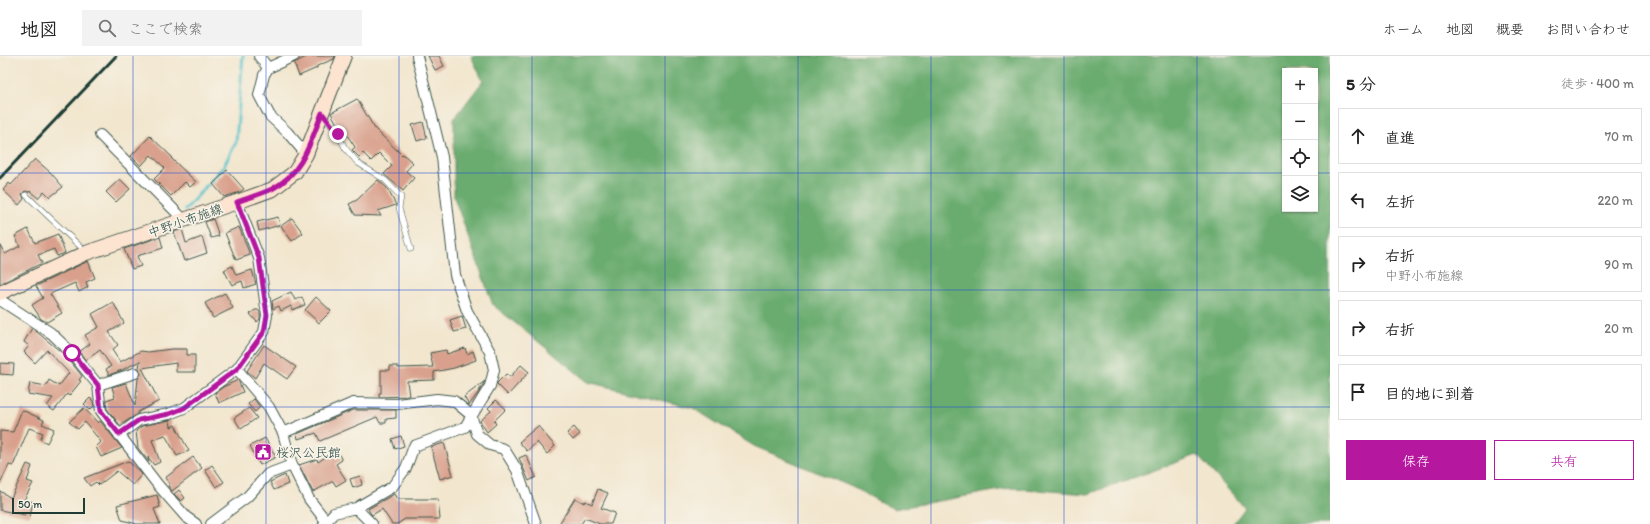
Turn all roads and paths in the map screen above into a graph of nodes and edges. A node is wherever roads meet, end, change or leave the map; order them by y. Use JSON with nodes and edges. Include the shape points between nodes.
{"nodes":[{"id":1,"x":259,"y":56,"type":"edge"},
{"id":2,"x":294,"y":56,"type":"edge"},
{"id":3,"x":344,"y":56,"type":"edge"},
{"id":4,"x":417,"y":56,"type":"edge"},
{"id":5,"x":268,"y":68,"type":"junction"},
{"id":6,"x":322,"y":113,"type":"junction"},
{"id":7,"x":100,"y":135,"type":"dead end"},
{"id":8,"x":306,"y":154,"type":"junction"},
{"id":9,"x":26,"y":195,"type":"dead end"},
{"id":10,"x":237,"y":202,"type":"junction"},
{"id":11,"x":184,"y":220,"type":"junction"},
{"id":12,"x":411,"y":249,"type":"dead end"},
{"id":13,"x":86,"y":253,"type":"junction"},
{"id":14,"x":0,"y":293,"type":"edge"},
{"id":15,"x":0,"y":300,"type":"edge"},
{"id":16,"x":237,"y":369,"type":"junction"},
{"id":17,"x":135,"y":373,"type":"dead end"},
{"id":18,"x":98,"y":385,"type":"junction"},
{"id":19,"x":471,"y":415,"type":"junction"},
{"id":20,"x":283,"y":433,"type":"junction"},
{"id":21,"x":119,"y":434,"type":"junction"},
{"id":22,"x":292,"y":465,"type":"junction"},
{"id":23,"x":356,"y":508,"type":"junction"},
{"id":24,"x":325,"y":523,"type":"edge"},
{"id":25,"x":196,"y":524,"type":"edge"},
{"id":26,"x":211,"y":524,"type":"edge"},
{"id":27,"x":372,"y":524,"type":"edge"},
{"id":28,"x":536,"y":524,"type":"edge"}],
"edges":[{"from":1,"to":5,"type":"street"},
{"from":2,"to":5,"type":"street"},
{"from":3,"to":6,"type":"main road","name":"中野小布施線"},
{"from":4,"to":19,"type":"street","via":[[442,157],[456,275],[467,311],[490,352],[494,370],[490,386]]},
{"from":5,"to":8,"type":"street","via":[[259,95],[270,116]]},
{"from":6,"to":8,"type":"main road","name":"中野小布施線"},
{"from":6,"to":12,"type":"lane","via":[[358,163],[385,180],[401,197],[399,208]]},
{"from":7,"to":11,"type":"street"},
{"from":8,"to":10,"type":"main road","name":"中野小布施線","via":[[295,172],[273,189]]},
{"from":9,"to":13,"type":"lane"},
{"from":10,"to":11,"type":"main road","name":"中野小布施線"},
{"from":10,"to":16,"type":"street","via":[[259,258],[267,315],[264,332]]},
{"from":11,"to":13,"type":"main road","name":"中野小布施線"},
{"from":13,"to":14,"type":"main road","name":"中野小布施線"},
{"from":15,"to":18,"type":"street","via":[[51,333],[72,353]]},
{"from":16,"to":20,"type":"street","via":[[269,407]]},
{"from":16,"to":21,"type":"street","via":[[184,408],[139,420]]},
{"from":17,"to":18,"type":"street"},
{"from":18,"to":21,"type":"street","via":[[101,411]]},
{"from":19,"to":20,"type":"street","via":[[454,401],[437,399],[397,404],[353,403]]},
{"from":19,"to":23,"type":"street","via":[[465,427],[414,446],[406,468],[392,487]]},
{"from":19,"to":28,"type":"street","via":[[477,434],[490,446],[504,449],[517,470]]},
{"from":20,"to":22,"type":"street"},
{"from":21,"to":25,"type":"street","via":[[158,485],[186,517]]},
{"from":22,"to":24,"type":"street","via":[[308,499]]},
{"from":22,"to":26,"type":"street","via":[[268,474],[247,497]]},
{"from":23,"to":24,"type":"street","via":[[334,513]]},
{"from":23,"to":27,"type":"street"}]}
